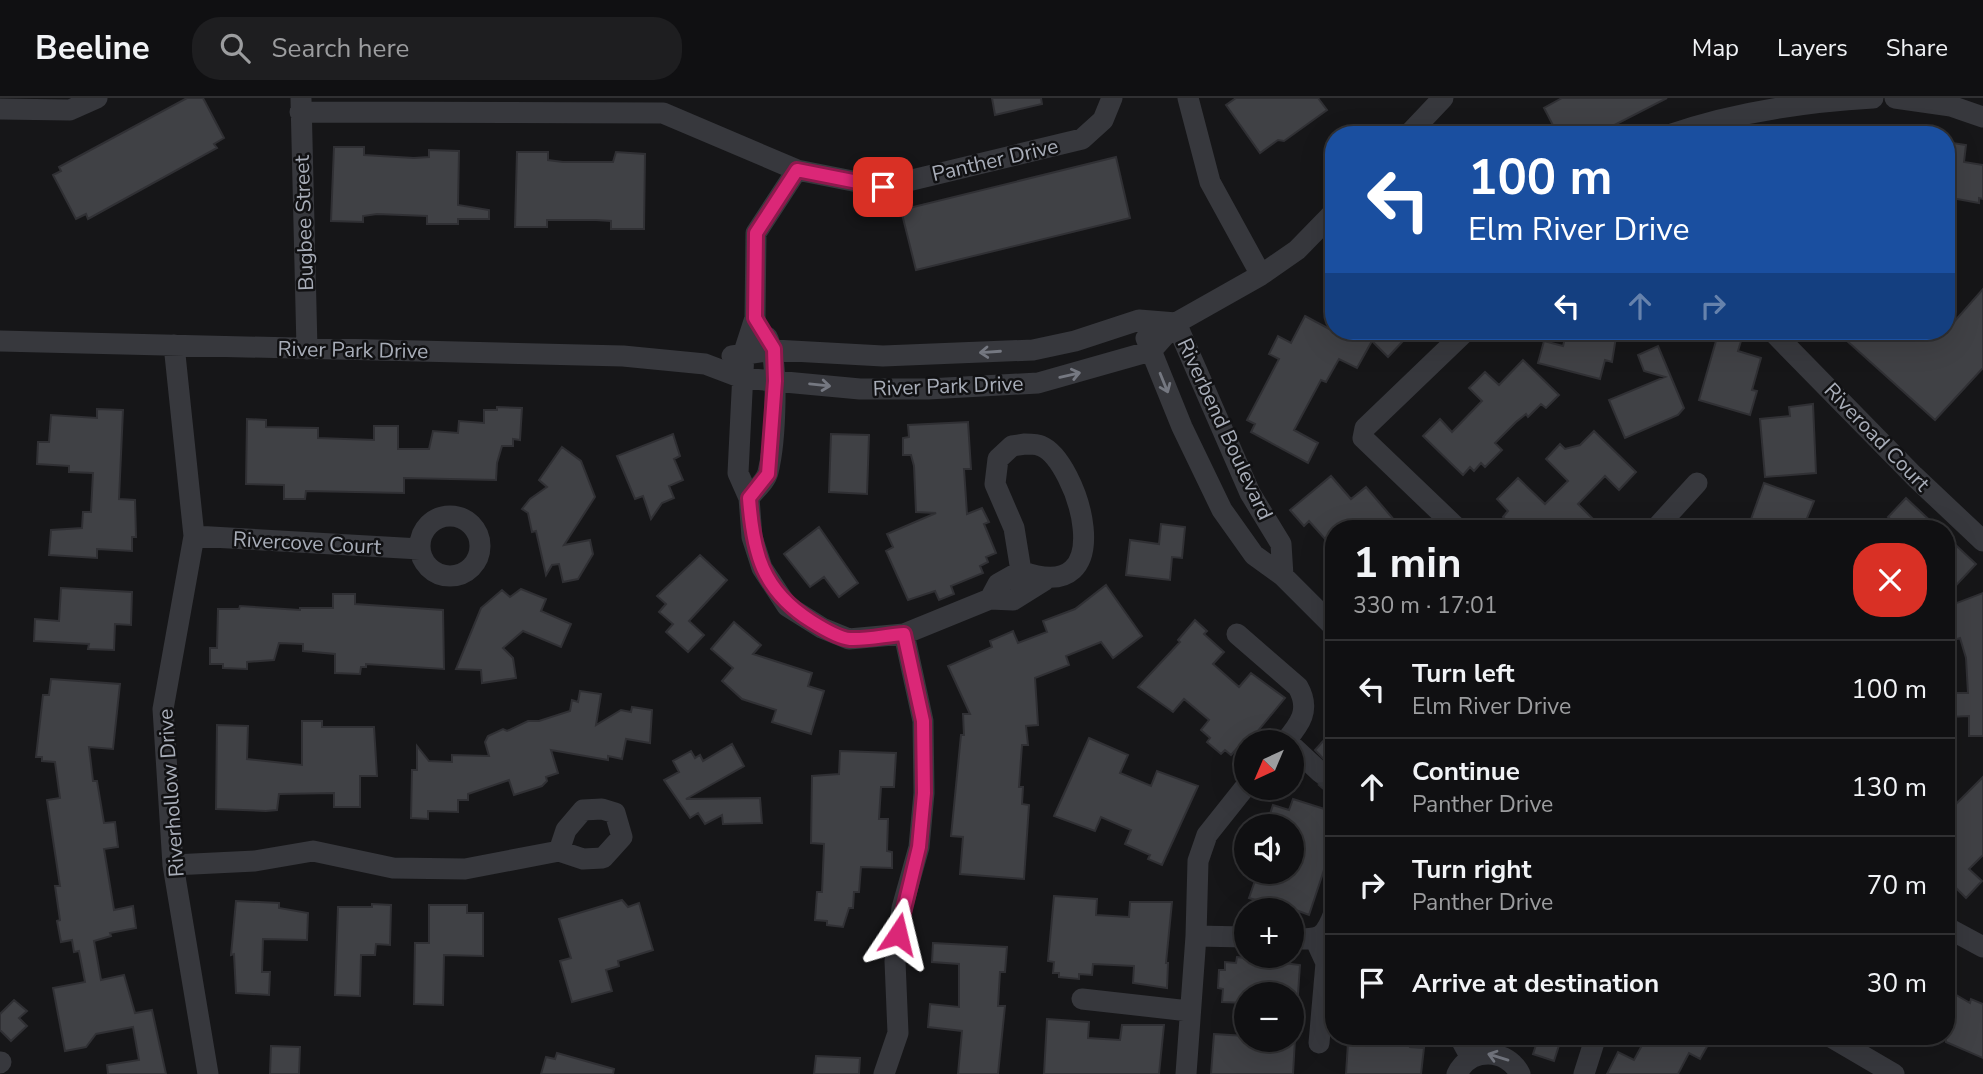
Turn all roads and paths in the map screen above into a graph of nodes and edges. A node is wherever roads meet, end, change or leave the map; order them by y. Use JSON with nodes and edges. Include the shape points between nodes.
{"nodes":[{"id":1,"x":97,"y":98,"type":"edge"},
{"id":2,"x":1112,"y":98,"type":"edge"},
{"id":3,"x":1188,"y":98,"type":"edge"},
{"id":4,"x":1443,"y":98,"type":"edge"},
{"id":5,"x":1873,"y":98,"type":"edge"},
{"id":6,"x":1895,"y":98,"type":"edge"},
{"id":7,"x":301,"y":105,"type":"edge"},
{"id":8,"x":663,"y":105,"type":"edge"},
{"id":9,"x":0,"y":109,"type":"edge"},
{"id":10,"x":1983,"y":117,"type":"edge"},
{"id":11,"x":1417,"y":126,"type":"edge"},
{"id":12,"x":1702,"y":126,"type":"edge"},
{"id":13,"x":797,"y":170,"type":"junction"},
{"id":14,"x":1325,"y":221,"type":"edge"},
{"id":15,"x":1261,"y":275,"type":"junction"},
{"id":16,"x":755,"y":318,"type":"junction"},
{"id":17,"x":1139,"y":320,"type":"junction"},
{"id":18,"x":1176,"y":323,"type":"junction"},
{"id":19,"x":1457,"y":340,"type":"edge"},
{"id":20,"x":1781,"y":340,"type":"edge"},
{"id":21,"x":0,"y":341,"type":"edge"},
{"id":22,"x":174,"y":345,"type":"junction"},
{"id":23,"x":307,"y":349,"type":"junction"},
{"id":24,"x":774,"y":349,"type":"junction"},
{"id":25,"x":1152,"y":351,"type":"junction"},
{"id":26,"x":744,"y":352,"type":"junction"},
{"id":27,"x":705,"y":364,"type":"junction"},
{"id":28,"x":742,"y":378,"type":"junction"},
{"id":29,"x":775,"y":381,"type":"junction"},
{"id":30,"x":739,"y":446,"type":"junction"},
{"id":31,"x":770,"y":447,"type":"junction"},
{"id":32,"x":1697,"y":483,"type":"dead end"},
{"id":33,"x":749,"y":498,"type":"junction"},
{"id":34,"x":1449,"y":520,"type":"edge"},
{"id":35,"x":1663,"y":520,"type":"edge"},
{"id":36,"x":194,"y":536,"type":"junction"},
{"id":37,"x":1983,"y":541,"type":"edge"},
{"id":38,"x":419,"y":549,"type":"dead end"},
{"id":39,"x":1021,"y":571,"type":"junction"},
{"id":40,"x":1283,"y":576,"type":"junction"},
{"id":41,"x":1045,"y":580,"type":"junction"},
{"id":42,"x":990,"y":600,"type":"junction"},
{"id":43,"x":1325,"y":618,"type":"edge"},
{"id":44,"x":904,"y":634,"type":"junction"},
{"id":45,"x":1237,"y":634,"type":"dead end"},
{"id":46,"x":1295,"y":730,"type":"edge"},
{"id":47,"x":1304,"y":757,"type":"edge"},
{"id":48,"x":1320,"y":772,"type":"tunnel mouth"},
{"id":49,"x":1235,"y":800,"type":"edge"},
{"id":50,"x":559,"y":851,"type":"dead end"},
{"id":51,"x":173,"y":865,"type":"junction"},
{"id":52,"x":1955,"y":932,"type":"edge"},
{"id":53,"x":1325,"y":933,"type":"edge"},
{"id":54,"x":1196,"y":936,"type":"junction"},
{"id":55,"x":1234,"y":937,"type":"edge"},
{"id":56,"x":1304,"y":939,"type":"edge"},
{"id":57,"x":1315,"y":939,"type":"junction"},
{"id":58,"x":1983,"y":947,"type":"edge"},
{"id":59,"x":1325,"y":961,"type":"edge"},
{"id":60,"x":1325,"y":974,"type":"edge"},
{"id":61,"x":1082,"y":999,"type":"dead end"},
{"id":62,"x":1189,"y":1011,"type":"junction"},
{"id":63,"x":1319,"y":1043,"type":"dead end"},
{"id":64,"x":1460,"y":1045,"type":"edge"},
{"id":65,"x":1593,"y":1045,"type":"edge"},
{"id":66,"x":1844,"y":1045,"type":"edge"},
{"id":67,"x":1464,"y":1066,"type":"edge"},
{"id":68,"x":208,"y":1074,"type":"edge"},
{"id":69,"x":884,"y":1074,"type":"edge"},
{"id":70,"x":1186,"y":1074,"type":"edge"},
{"id":71,"x":1520,"y":1074,"type":"edge"},
{"id":72,"x":1584,"y":1074,"type":"edge"},
{"id":73,"x":1894,"y":1074,"type":"edge"}],
"edges":[{"from":1,"to":9,"type":"street","via":[[70,110]]},
{"from":2,"to":13,"type":"street","name":"Panther Drive","via":[[1103,120],[1082,139],[883,187]]},
{"from":3,"to":15,"type":"street","via":[[1210,182]]},
{"from":4,"to":11,"type":"street"},
{"from":5,"to":12,"type":"street","via":[[1753,112]]},
{"from":6,"to":10,"type":"street","via":[[1951,106]]},
{"from":7,"to":8,"type":"street","name":"Panther Drive"},
{"from":7,"to":23,"type":"street","name":"Bugbee Street"},
{"from":8,"to":13,"type":"street","name":"Panther Drive"},
{"from":13,"to":16,"type":"street","via":[[756,233]]},
{"from":14,"to":15,"type":"street","via":[[1297,250]]},
{"from":15,"to":18,"type":"street"},
{"from":16,"to":24,"type":"street"},
{"from":16,"to":26,"type":"street"},
{"from":17,"to":18,"type":"street","name":"River Park Drive"},
{"from":17,"to":24,"type":"street","name":"River Park Drive","one_way":true,"via":[[1033,350],[883,356]]},
{"from":17,"to":25,"type":"street","name":"Riverbend Boulevard"},
{"from":18,"to":25,"type":"street"},
{"from":18,"to":40,"type":"street","name":"Riverbend Boulevard","via":[[1250,493],[1281,544]]},
{"from":19,"to":34,"type":"street","via":[[1365,428],[1363,438]]},
{"from":20,"to":37,"type":"street","name":"Riveroad Court"},
{"from":21,"to":22,"type":"street","name":"River Park Drive"},
{"from":22,"to":23,"type":"street","name":"River Park Drive"},
{"from":22,"to":36,"type":"street","name":"Riverhollow Drive"},
{"from":23,"to":27,"type":"street","name":"River Park Drive","via":[[623,356]]},
{"from":24,"to":26,"type":"street","name":"River Park Drive"},
{"from":24,"to":29,"type":"street"},
{"from":29,"to":25,"type":"street","name":"River Park Drive","one_way":true,"via":[[883,389],[1038,383]]},
{"from":25,"to":40,"type":"street","name":"Riverbend Boulevard","one_way":true,"via":[[1222,510],[1254,555]]},
{"from":26,"to":27,"type":"street","name":"River Park Drive"},
{"from":26,"to":28,"type":"street"},
{"from":27,"to":28,"type":"street","name":"River Park Drive"},
{"from":28,"to":29,"type":"street","name":"River Park Drive"},
{"from":28,"to":30,"type":"street"},
{"from":29,"to":31,"type":"street"},
{"from":30,"to":31,"type":"street"},
{"from":30,"to":33,"type":"street","via":[[738,473]]},
{"from":31,"to":33,"type":"street","via":[[768,474]]},
{"from":32,"to":35,"type":"street"},
{"from":33,"to":44,"type":"street","via":[[752,537],[762,568],[787,606],[849,639]]},
{"from":36,"to":38,"type":"street","name":"Rivercove Court"},
{"from":36,"to":51,"type":"street","name":"Riverhollow Drive","via":[[163,709]]},
{"from":39,"to":41,"type":"street"},
{"from":39,"to":41,"type":"street","via":[[1014,528],[995,484],[998,459],[1012,446],[1025,444],[1042,446],[1055,457],[1075,494],[1085,534],[1083,557],[1068,573]]},
{"from":39,"to":42,"type":"street","via":[[998,584]]},
{"from":40,"to":43,"type":"street","name":"Riverbend Boulevard"},
{"from":41,"to":42,"type":"street","via":[[1013,600]]},
{"from":42,"to":44,"type":"street"},
{"from":44,"to":69,"type":"street","via":[[923,721],[924,793],[919,847],[902,908],[895,961],[898,1033]]},
{"from":45,"to":46,"type":"street","via":[[1298,687],[1303,696],[1302,721]]},
{"from":47,"to":48,"type":"street"},
{"from":49,"to":54,"type":"street","via":[[1207,835],[1198,861]]},
{"from":50,"to":51,"type":"street","via":[[465,869],[393,868],[313,851],[255,861]]},
{"from":51,"to":68,"type":"street","name":"Riverhollow Drive"},
{"from":52,"to":58,"type":"street"},
{"from":53,"to":57,"type":"street"},
{"from":54,"to":55,"type":"street"},
{"from":54,"to":62,"type":"street"},
{"from":56,"to":57,"type":"street"},
{"from":57,"to":59,"type":"street"},
{"from":60,"to":63,"type":"street"},
{"from":61,"to":62,"type":"street"},
{"from":62,"to":70,"type":"street"},
{"from":64,"to":67,"type":"street"},
{"from":65,"to":72,"type":"street"},
{"from":66,"to":73,"type":"street"},
{"from":71,"to":67,"type":"street","one_way":true,"via":[[1511,1061],[1495,1054]]}]}
